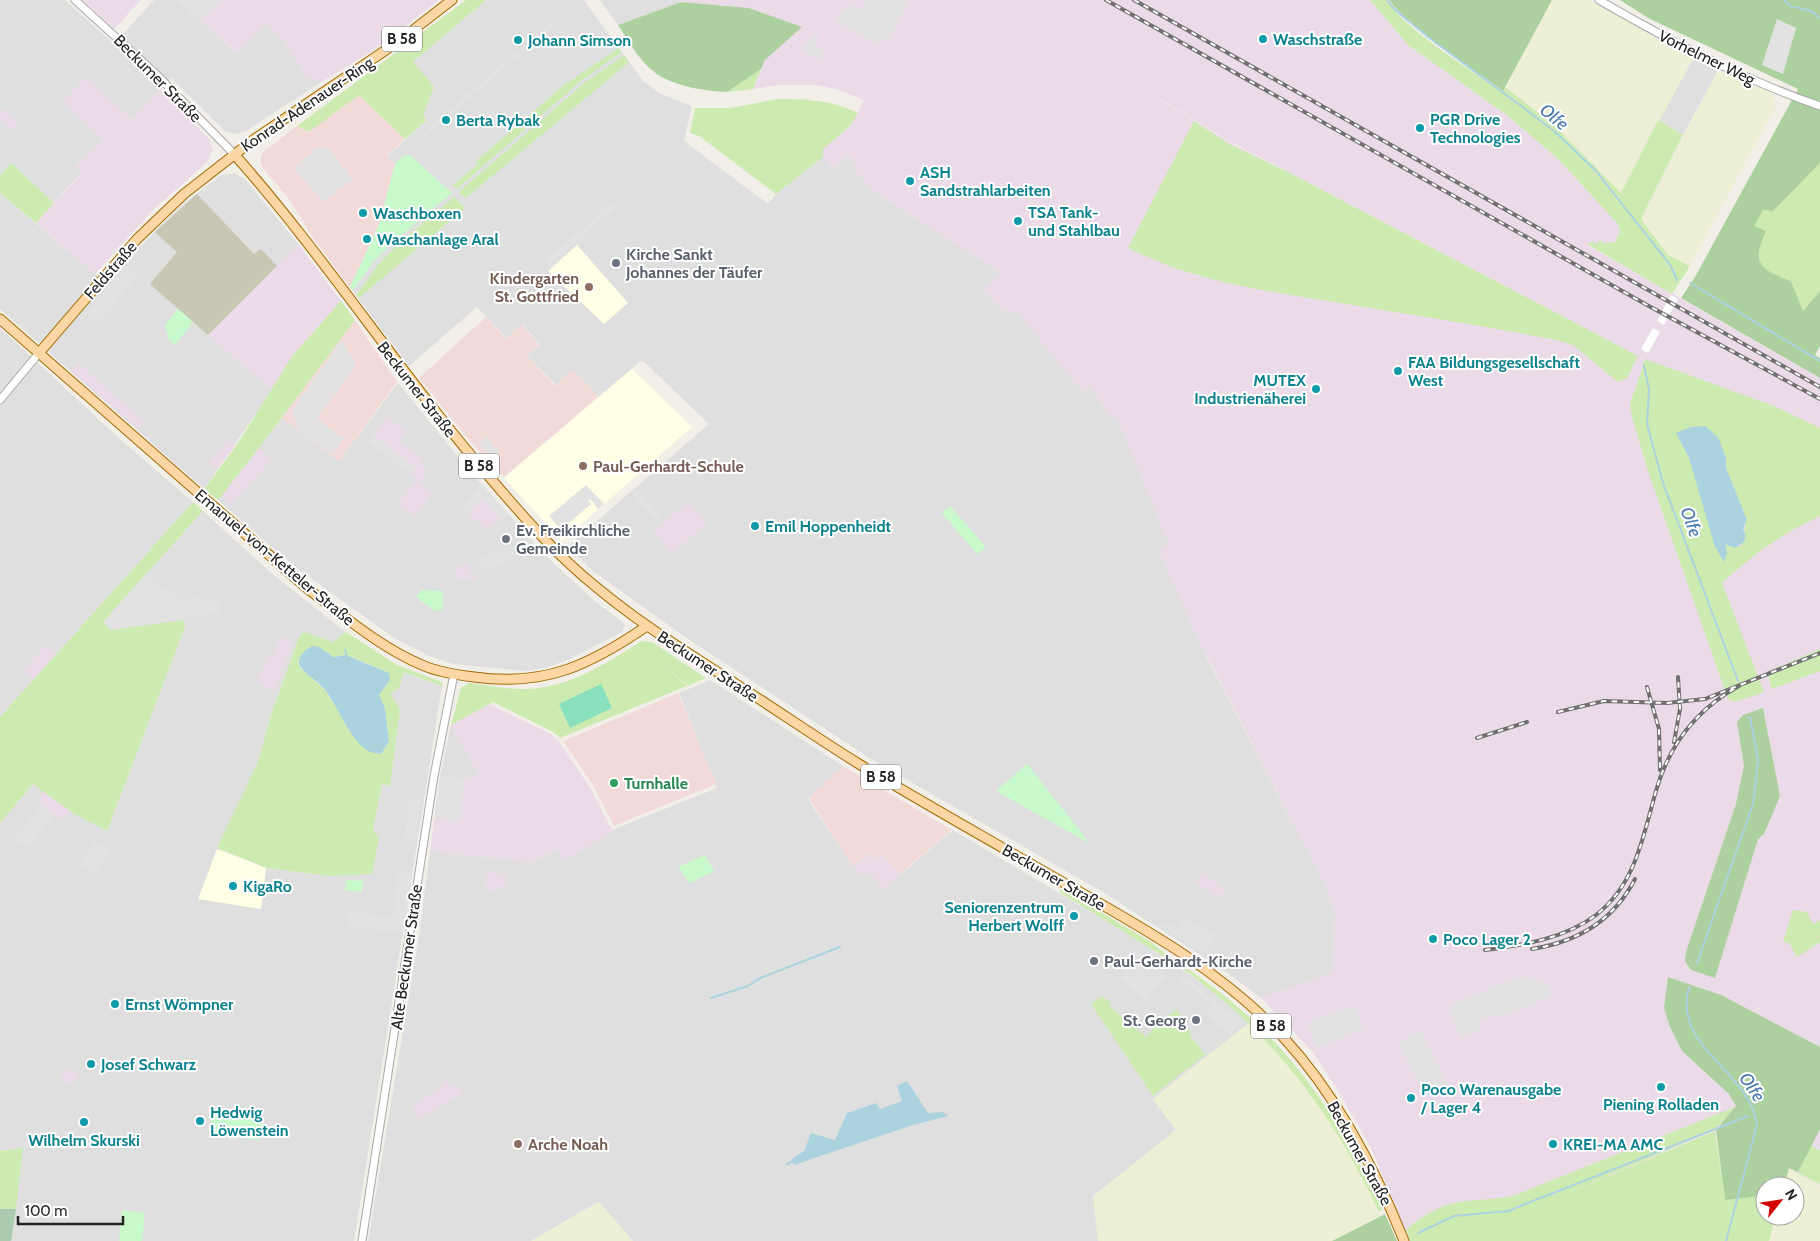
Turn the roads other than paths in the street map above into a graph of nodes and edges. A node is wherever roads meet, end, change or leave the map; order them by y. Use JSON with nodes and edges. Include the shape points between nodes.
{"nodes":[{"id":1,"x":75,"y":0,"type":"edge"},
{"id":2,"x":452,"y":0,"type":"edge"},
{"id":3,"x":1599,"y":0,"type":"edge"},
{"id":4,"x":1820,"y":106,"type":"edge"},
{"id":5,"x":234,"y":154,"type":"junction"},
{"id":6,"x":0,"y":319,"type":"edge"},
{"id":7,"x":39,"y":353,"type":"junction"},
{"id":8,"x":0,"y":400,"type":"edge"},
{"id":9,"x":647,"y":626,"type":"junction"},
{"id":10,"x":454,"y":674,"type":"junction"},
{"id":11,"x":362,"y":1241,"type":"edge"},
{"id":12,"x":1404,"y":1241,"type":"edge"}],
"edges":[{"from":1,"to":5,"type":"street","name":"Beckumer Straße","via":[[148,66]]},
{"from":2,"to":5,"type":"main road","name":"Konrad-Adenauer-Ring","number":"B 58","via":[[399,41]]},
{"from":3,"to":4,"type":"street","name":"Vorhelmer Weg","via":[[1709,60],[1770,88]]},
{"from":5,"to":7,"type":"main road","name":"Feldstraße","via":[[150,225]]},
{"from":5,"to":9,"type":"main road","name":"Beckumer Straße","number":"B 58","via":[[286,214],[442,423],[518,510],[591,583]]},
{"from":6,"to":7,"type":"main road","name":"Emanuel-von-Ketteler-Straße"},
{"from":7,"to":8,"type":"street","name":"Feldstraße"},
{"from":7,"to":10,"type":"main road","name":"Emanuel-von-Ketteler-Straße","via":[[308,589],[392,649],[422,666]]},
{"from":9,"to":10,"type":"main road","name":"Emanuel-von-Ketteler-Straße","via":[[595,659],[548,676],[500,680]]},
{"from":9,"to":12,"type":"main road","name":"Beckumer Straße","number":"B 58","via":[[856,762],[1152,935],[1209,972],[1282,1037],[1313,1073],[1370,1165]]},
{"from":10,"to":11,"type":"street","name":"Alte Beckumer Straße","via":[[434,776]]}]}
